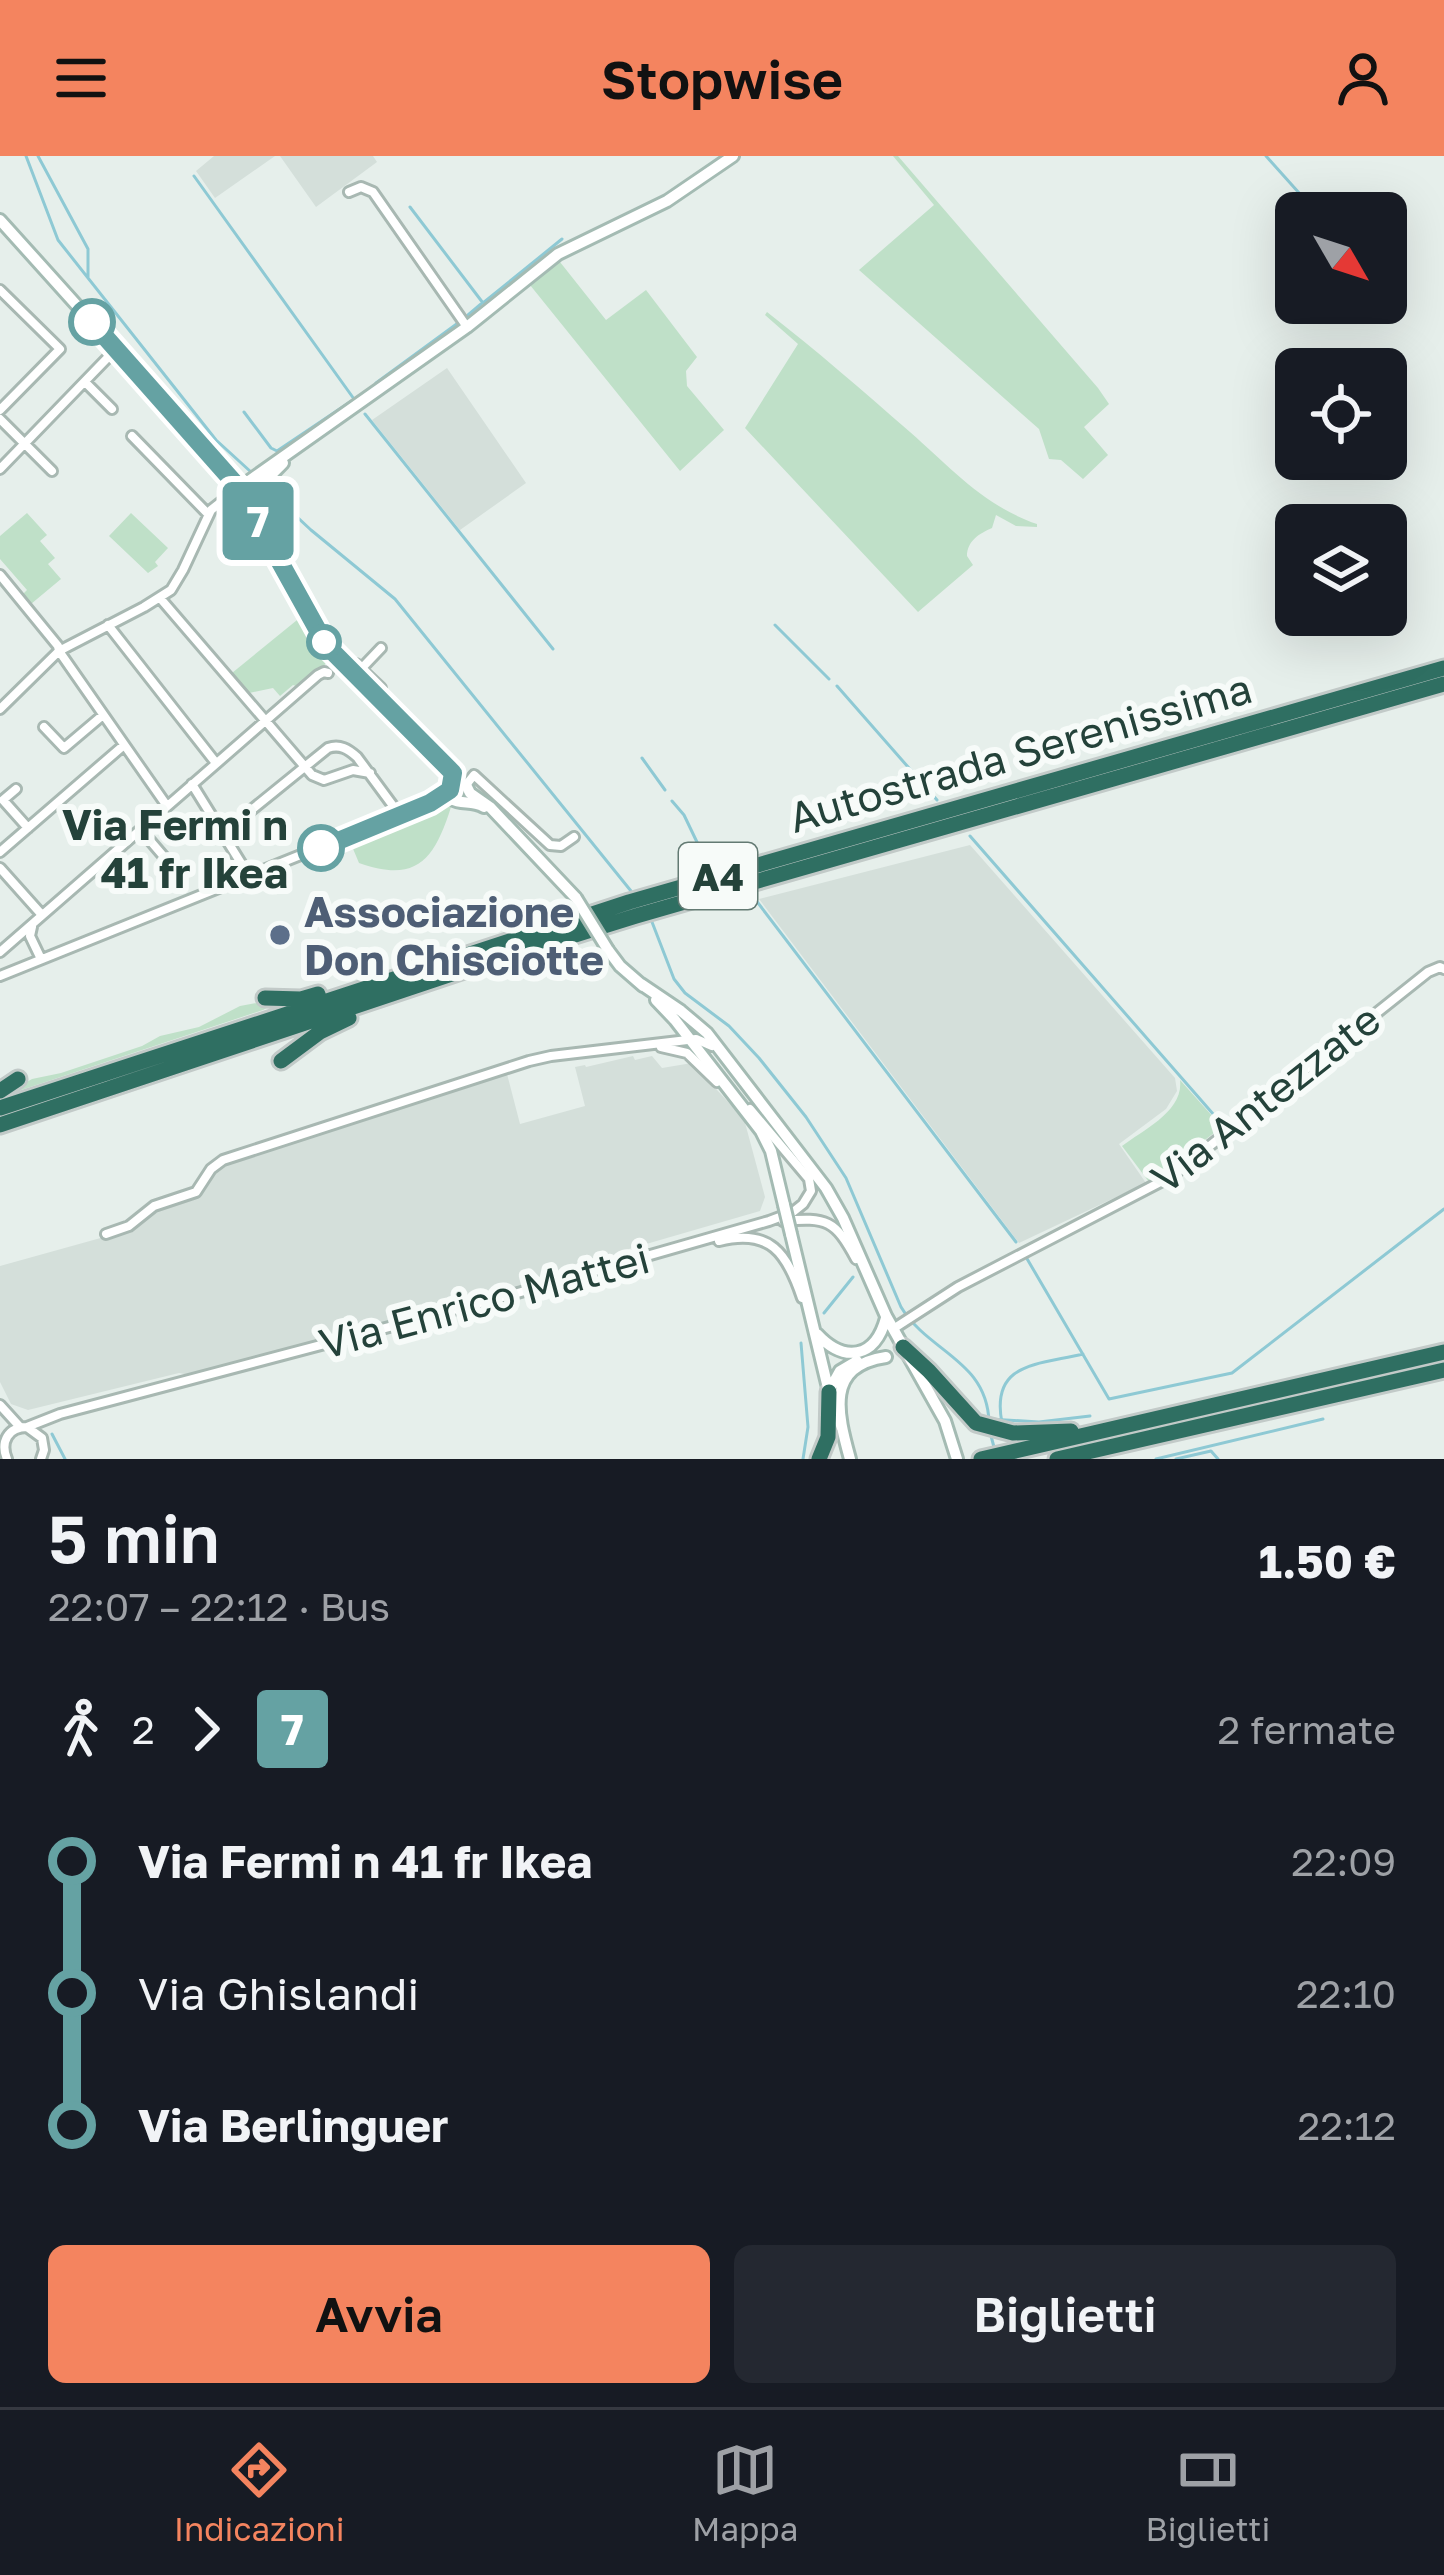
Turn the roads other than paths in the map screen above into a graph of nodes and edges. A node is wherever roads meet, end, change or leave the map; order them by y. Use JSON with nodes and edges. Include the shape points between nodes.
{"nodes":[{"id":1,"x":733,"y":156,"type":"edge"},
{"id":2,"x":349,"y":192,"type":"dead end"},
{"id":3,"x":0,"y":220,"type":"edge"},
{"id":4,"x":4,"y":294,"type":"edge"},
{"id":5,"x":0,"y":306,"type":"edge"},
{"id":6,"x":467,"y":327,"type":"junction"},
{"id":7,"x":116,"y":350,"type":"junction"},
{"id":8,"x":85,"y":382,"type":"junction"},
{"id":9,"x":112,"y":409,"type":"dead end"},
{"id":10,"x":0,"y":410,"type":"edge"},
{"id":11,"x":0,"y":419,"type":"edge"},
{"id":12,"x":132,"y":436,"type":"dead end"},
{"id":13,"x":25,"y":444,"type":"junction"},
{"id":14,"x":292,"y":451,"type":"junction"},
{"id":15,"x":0,"y":469,"type":"edge"},
{"id":16,"x":52,"y":471,"type":"dead end"},
{"id":17,"x":239,"y":488,"type":"junction"},
{"id":18,"x":208,"y":514,"type":"junction"},
{"id":19,"x":270,"y":542,"type":"junction"},
{"id":20,"x":0,"y":575,"type":"edge"},
{"id":21,"x":160,"y":598,"type":"junction"},
{"id":22,"x":144,"y":608,"type":"junction"},
{"id":23,"x":176,"y":620,"type":"junction"},
{"id":24,"x":108,"y":625,"type":"junction"},
{"id":25,"x":381,"y":648,"type":"dead end"},
{"id":26,"x":59,"y":651,"type":"junction"},
{"id":27,"x":353,"y":668,"type":"junction"},
{"id":28,"x":1444,"y":668,"type":"edge"},
{"id":29,"x":1444,"y":685,"type":"edge"},
{"id":30,"x":380,"y":688,"type":"dead end"},
{"id":31,"x":0,"y":709,"type":"edge"},
{"id":32,"x":103,"y":715,"type":"junction"},
{"id":33,"x":266,"y":722,"type":"junction"},
{"id":34,"x":44,"y":727,"type":"dead end"},
{"id":35,"x":124,"y":745,"type":"junction"},
{"id":36,"x":357,"y":758,"type":"junction"},
{"id":37,"x":216,"y":763,"type":"junction"},
{"id":38,"x":305,"y":766,"type":"junction"},
{"id":39,"x":353,"y":770,"type":"junction"},
{"id":40,"x":370,"y":773,"type":"junction"},
{"id":41,"x":192,"y":784,"type":"junction"},
{"id":42,"x":16,"y":789,"type":"dead end"},
{"id":43,"x":459,"y":789,"type":"junction"},
{"id":44,"x":167,"y":806,"type":"junction"},
{"id":45,"x":400,"y":815,"type":"junction"},
{"id":46,"x":28,"y":828,"type":"junction"},
{"id":47,"x":140,"y":830,"type":"junction"},
{"id":48,"x":223,"y":832,"type":"junction"},
{"id":49,"x":574,"y":837,"type":"dead end"},
{"id":50,"x":0,"y":852,"type":"edge"},
{"id":51,"x":171,"y":865,"type":"dead end"},
{"id":52,"x":0,"y":868,"type":"edge"},
{"id":53,"x":249,"y":876,"type":"junction"},
{"id":54,"x":38,"y":919,"type":"junction"},
{"id":55,"x":19,"y":935,"type":"junction"},
{"id":56,"x":30,"y":936,"type":"junction"},
{"id":57,"x":0,"y":952,"type":"edge"},
{"id":58,"x":485,"y":955,"type":"junction"},
{"id":59,"x":41,"y":959,"type":"junction"},
{"id":60,"x":1444,"y":969,"type":"edge"},
{"id":61,"x":0,"y":976,"type":"edge"},
{"id":62,"x":641,"y":984,"type":"junction"},
{"id":63,"x":265,"y":998,"type":"dead end"},
{"id":64,"x":675,"y":1020,"type":"junction"},
{"id":65,"x":689,"y":1040,"type":"junction"},
{"id":66,"x":653,"y":1046,"type":"junction"},
{"id":67,"x":702,"y":1046,"type":"junction"},
{"id":68,"x":722,"y":1055,"type":"junction"},
{"id":69,"x":281,"y":1061,"type":"dead end"},
{"id":70,"x":17,"y":1079,"type":"dead end"},
{"id":71,"x":728,"y":1087,"type":"junction"},
{"id":72,"x":0,"y":1091,"type":"edge"},
{"id":73,"x":0,"y":1108,"type":"edge"},
{"id":74,"x":753,"y":1121,"type":"junction"},
{"id":75,"x":0,"y":1125,"type":"edge"},
{"id":76,"x":749,"y":1227,"type":"junction"},
{"id":77,"x":106,"y":1234,"type":"dead end"},
{"id":78,"x":873,"y":1286,"type":"junction"},
{"id":79,"x":514,"y":1294,"type":"junction"},
{"id":80,"x":886,"y":1316,"type":"junction"},
{"id":81,"x":897,"y":1326,"type":"junction"},
{"id":82,"x":813,"y":1328,"type":"junction"},
{"id":83,"x":903,"y":1347,"type":"junction"},
{"id":84,"x":1444,"y":1352,"type":"edge"},
{"id":85,"x":886,"y":1357,"type":"junction"},
{"id":86,"x":1444,"y":1370,"type":"edge"},
{"id":87,"x":924,"y":1382,"type":"junction"},
{"id":88,"x":829,"y":1392,"type":"junction"},
{"id":89,"x":0,"y":1406,"type":"edge"},
{"id":90,"x":60,"y":1414,"type":"junction"},
{"id":91,"x":23,"y":1427,"type":"junction"},
{"id":92,"x":842,"y":1428,"type":"junction"},
{"id":93,"x":1104,"y":1430,"type":"junction"},
{"id":94,"x":9,"y":1433,"type":"junction"},
{"id":95,"x":44,"y":1442,"type":"junction"},
{"id":96,"x":2,"y":1445,"type":"edge"},
{"id":97,"x":1098,"y":1450,"type":"junction"},
{"id":98,"x":956,"y":1452,"type":"edge"},
{"id":99,"x":990,"y":1456,"type":"edge"},
{"id":100,"x":4,"y":1457,"type":"edge"},
{"id":101,"x":41,"y":1459,"type":"edge"},
{"id":102,"x":56,"y":1459,"type":"edge"},
{"id":103,"x":819,"y":1459,"type":"edge"},
{"id":104,"x":850,"y":1459,"type":"edge"},
{"id":105,"x":1057,"y":1459,"type":"edge"},
{"id":106,"x":1073,"y":1459,"type":"edge"}],
"edges":[{"from":1,"to":6,"type":"street","via":[[559,254]]},
{"from":2,"to":6,"type":"street","via":[[373,192]]},
{"from":3,"to":7,"type":"street"},
{"from":4,"to":5,"type":"street"},
{"from":4,"to":10,"type":"street","via":[[60,349]]},
{"from":6,"to":14,"type":"street"},
{"from":7,"to":8,"type":"street"},
{"from":7,"to":17,"type":"street"},
{"from":8,"to":9,"type":"street"},
{"from":8,"to":13,"type":"street"},
{"from":11,"to":13,"type":"street"},
{"from":12,"to":18,"type":"street"},
{"from":13,"to":15,"type":"street"},
{"from":13,"to":16,"type":"street"},
{"from":14,"to":17,"type":"street"},
{"from":14,"to":19,"type":"street","via":[[258,494]]},
{"from":17,"to":18,"type":"street"},
{"from":17,"to":19,"type":"street"},
{"from":18,"to":21,"type":"street","via":[[178,579]]},
{"from":19,"to":27,"type":"street","via":[[319,633]]},
{"from":20,"to":26,"type":"street"},
{"from":21,"to":22,"type":"street"},
{"from":21,"to":23,"type":"street"},
{"from":22,"to":23,"type":"street"},
{"from":22,"to":24,"type":"street"},
{"from":23,"to":33,"type":"street"},
{"from":24,"to":26,"type":"street"},
{"from":24,"to":37,"type":"street"},
{"from":25,"to":27,"type":"street"},
{"from":26,"to":31,"type":"street"},
{"from":26,"to":32,"type":"street"},
{"from":27,"to":30,"type":"street"},
{"from":27,"to":33,"type":"street","via":[[322,673]]},
{"from":27,"to":43,"type":"street"},
{"from":28,"to":58,"type":"highway","name":"Autostrada Serenissima","number":"A4","via":[[629,902]]},
{"from":29,"to":58,"type":"highway","name":"Autostrada Serenissima","number":"A4"},
{"from":32,"to":34,"type":"street","via":[[64,748]]},
{"from":32,"to":35,"type":"street"},
{"from":33,"to":37,"type":"street"},
{"from":33,"to":38,"type":"street"},
{"from":35,"to":44,"type":"street"},
{"from":35,"to":46,"type":"street"},
{"from":36,"to":38,"type":"street","via":[[334,746]]},
{"from":36,"to":39,"type":"street"},
{"from":36,"to":40,"type":"street"},
{"from":37,"to":41,"type":"street"},
{"from":38,"to":39,"type":"street","via":[[324,780]]},
{"from":38,"to":48,"type":"street"},
{"from":39,"to":40,"type":"street"},
{"from":40,"to":45,"type":"street"},
{"from":41,"to":44,"type":"street"},
{"from":41,"to":48,"type":"street"},
{"from":42,"to":46,"type":"street","via":[[3,800]]},
{"from":43,"to":45,"type":"street"},
{"from":43,"to":49,"type":"street","via":[[474,775],[550,844]]},
{"from":43,"to":62,"type":"street","bridge":true,"via":[[496,815],[575,898]]},
{"from":44,"to":47,"type":"street"},
{"from":45,"to":53,"type":"street"},
{"from":46,"to":50,"type":"street"},
{"from":47,"to":51,"type":"street"},
{"from":47,"to":54,"type":"street"},
{"from":48,"to":53,"type":"street"},
{"from":52,"to":54,"type":"street"},
{"from":53,"to":59,"type":"street"},
{"from":54,"to":55,"type":"street"},
{"from":54,"to":56,"type":"street"},
{"from":55,"to":56,"type":"street"},
{"from":55,"to":57,"type":"street"},
{"from":56,"to":59,"type":"street"},
{"from":58,"to":63,"type":"highway","via":[[440,954],[301,998]]},
{"from":58,"to":69,"type":"highway","via":[[453,983],[337,1023]]},
{"from":58,"to":73,"type":"highway","name":"Autostrada Serenissima","number":"A4"},
{"from":58,"to":75,"type":"highway","name":"Autostrada Serenissima","number":"A4"},
{"from":59,"to":61,"type":"street"},
{"from":60,"to":81,"type":"street","name":"Via Antezzate","via":[[1428,972],[1172,1176]]},
{"from":62,"to":64,"type":"street"},
{"from":62,"to":68,"type":"street","via":[[695,1022]]},
{"from":64,"to":65,"type":"street"},
{"from":64,"to":66,"type":"street","via":[[670,1040]]},
{"from":65,"to":66,"type":"street"},
{"from":65,"to":67,"type":"street"},
{"from":66,"to":74,"type":"street","via":[[694,1058]]},
{"from":66,"to":77,"type":"street","via":[[529,1061],[227,1158],[196,1192]]},
{"from":67,"to":68,"type":"street"},
{"from":67,"to":71,"type":"street"},
{"from":68,"to":78,"type":"street","via":[[826,1188]]},
{"from":70,"to":72,"type":"highway"},
{"from":71,"to":74,"type":"street"},
{"from":71,"to":76,"type":"street","via":[[810,1184],[798,1209]]},
{"from":74,"to":82,"type":"street","bridge":true,"via":[[771,1151]]},
{"from":76,"to":78,"type":"street","via":[[830,1223]]},
{"from":76,"to":79,"type":"street","name":"Via Enrico Mattei"},
{"from":78,"to":80,"type":"street"},
{"from":79,"to":82,"type":"street","via":[[746,1237],[789,1263]]},
{"from":79,"to":90,"type":"street","name":"Via Enrico Mattei"},
{"from":80,"to":81,"type":"street"},
{"from":80,"to":82,"type":"street","via":[[874,1342],[856,1353],[831,1348]]},
{"from":81,"to":83,"type":"street"},
{"from":82,"to":88,"type":"street"},
{"from":83,"to":87,"type":"street"},
{"from":83,"to":93,"type":"highway","via":[[970,1418],[991,1429]]},
{"from":84,"to":93,"type":"highway"},
{"from":85,"to":87,"type":"street"},
{"from":85,"to":88,"type":"street","via":[[847,1366]]},
{"from":85,"to":92,"type":"street","via":[[865,1362],[843,1384]]},
{"from":86,"to":97,"type":"highway"},
{"from":87,"to":98,"type":"street"},
{"from":88,"to":92,"type":"street"},
{"from":88,"to":103,"type":"highway"},
{"from":89,"to":91,"type":"street"},
{"from":89,"to":94,"type":"street"},
{"from":90,"to":91,"type":"street","name":"Via Enrico Mattei"},
{"from":90,"to":95,"type":"street"},
{"from":91,"to":94,"type":"street","name":"Via Enrico Mattei"},
{"from":91,"to":95,"type":"street"},
{"from":92,"to":104,"type":"street"},
{"from":93,"to":99,"type":"highway"},
{"from":94,"to":96,"type":"street"},
{"from":95,"to":101,"type":"street"},
{"from":95,"to":102,"type":"street"},
{"from":96,"to":100,"type":"street"},
{"from":97,"to":105,"type":"highway"},
{"from":97,"to":106,"type":"highway"}]}
